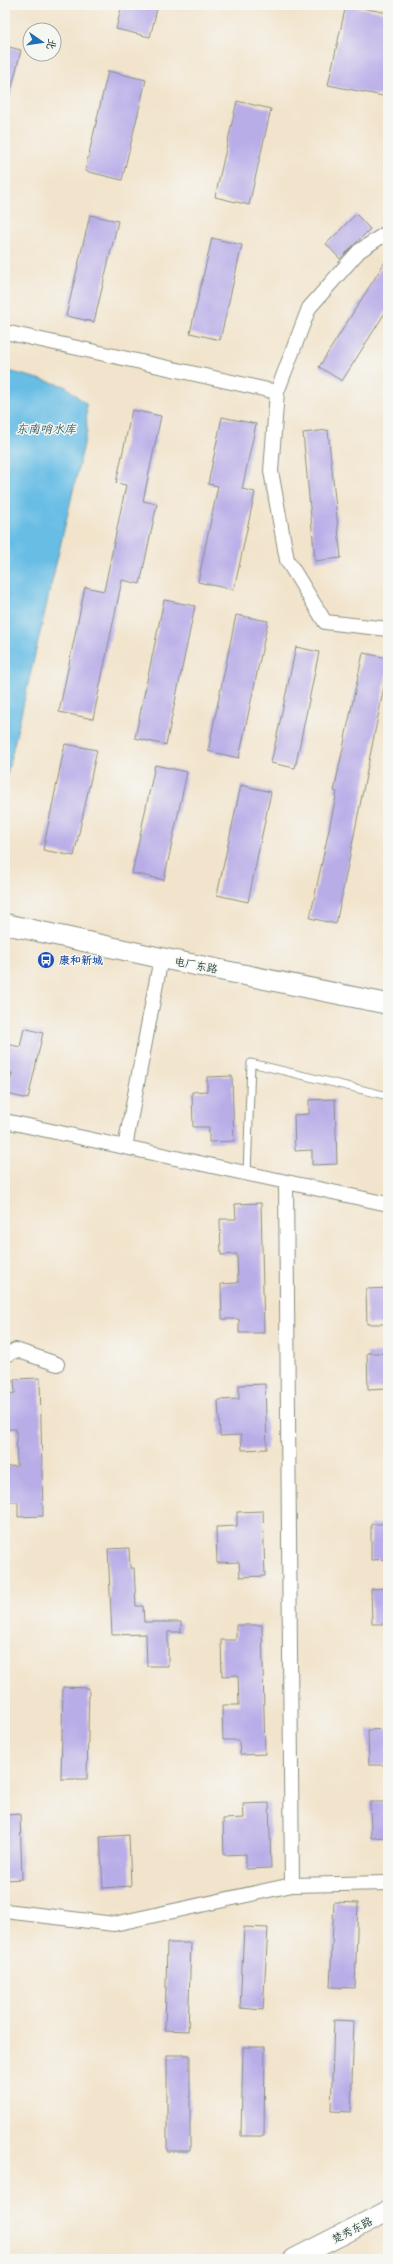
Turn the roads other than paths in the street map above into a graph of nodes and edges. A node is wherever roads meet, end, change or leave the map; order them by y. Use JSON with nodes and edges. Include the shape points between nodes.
{"nodes":[{"id":1,"x":388,"y":232,"type":"edge"},
{"id":2,"x":5,"y":332,"type":"edge"},
{"id":3,"x":278,"y":392,"type":"junction"},
{"id":4,"x":388,"y":628,"type":"edge"},
{"id":5,"x":5,"y":924,"type":"edge"},
{"id":6,"x":161,"y":958,"type":"junction"},
{"id":7,"x":388,"y":1004,"type":"edge"},
{"id":8,"x":388,"y":1096,"type":"edge"},
{"id":9,"x":5,"y":1121,"type":"edge"},
{"id":10,"x":125,"y":1147,"type":"junction"},
{"id":11,"x":247,"y":1174,"type":"junction"},
{"id":12,"x":286,"y":1182,"type":"junction"},
{"id":13,"x":388,"y":1204,"type":"edge"},
{"id":14,"x":5,"y":1356,"type":"edge"},
{"id":15,"x":57,"y":1364,"type":"dead end"},
{"id":16,"x":388,"y":1883,"type":"edge"},
{"id":17,"x":292,"y":1885,"type":"junction"},
{"id":18,"x":5,"y":1911,"type":"edge"},
{"id":19,"x":388,"y":2211,"type":"edge"},
{"id":20,"x":294,"y":2259,"type":"edge"}],
"edges":[{"from":1,"to":3,"type":"street","via":[[359,251],[309,308]]},
{"from":2,"to":3,"type":"street"},
{"from":3,"to":4,"type":"street","via":[[271,471],[287,560],[324,622]]},
{"from":5,"to":6,"type":"street","name":"电厂东路"},
{"from":6,"to":7,"type":"street","name":"电厂东路"},
{"from":6,"to":10,"type":"street"},
{"from":8,"to":11,"type":"lane","via":[[251,1063]]},
{"from":9,"to":10,"type":"street"},
{"from":10,"to":11,"type":"street"},
{"from":11,"to":12,"type":"street"},
{"from":12,"to":13,"type":"street"},
{"from":12,"to":17,"type":"street"},
{"from":14,"to":15,"type":"street","via":[[16,1350]]},
{"from":16,"to":17,"type":"street"},
{"from":17,"to":18,"type":"street","via":[[114,1924]]},
{"from":19,"to":20,"type":"street","name":"楚秀东路"}]}
